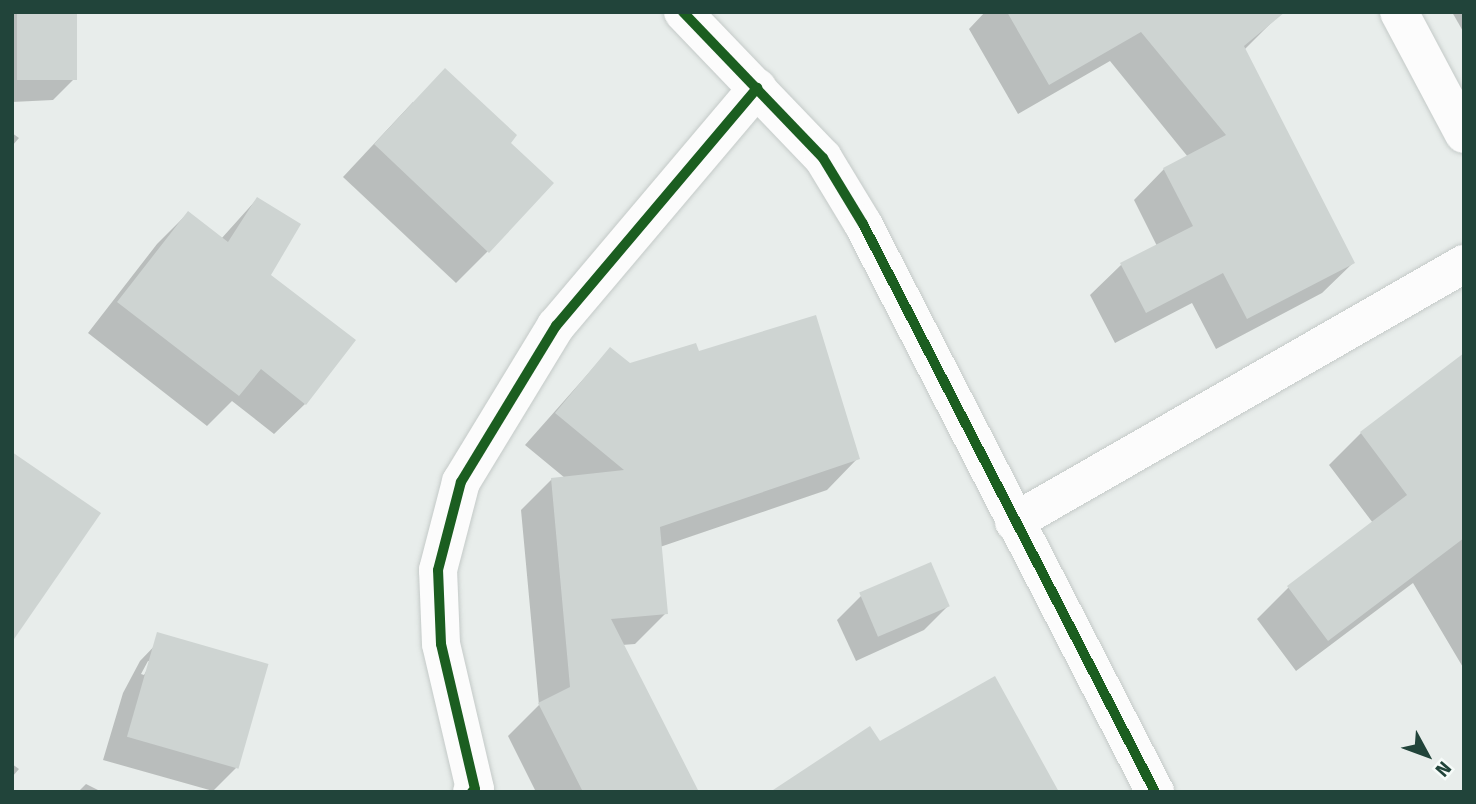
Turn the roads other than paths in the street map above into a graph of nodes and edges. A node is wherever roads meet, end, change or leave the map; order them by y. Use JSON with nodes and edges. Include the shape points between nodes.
{"nodes":[{"id":1,"x":683,"y":12,"type":"edge"},
{"id":2,"x":1399,"y":12,"type":"edge"},
{"id":3,"x":757,"y":88,"type":"junction"},
{"id":4,"x":1464,"y":134,"type":"edge"},
{"id":5,"x":1464,"y":264,"type":"edge"},
{"id":6,"x":1014,"y":522,"type":"junction"},
{"id":7,"x":474,"y":791,"type":"edge"},
{"id":8,"x":1155,"y":792,"type":"edge"}],
"edges":[{"from":1,"to":3,"type":"street"},
{"from":2,"to":4,"type":"street"},
{"from":3,"to":6,"type":"street","via":[[823,158],[863,224]]},
{"from":3,"to":7,"type":"street","via":[[556,326],[461,482],[438,570],[439,595],[442,644]]},
{"from":5,"to":6,"type":"street"},
{"from":6,"to":8,"type":"street"}]}
